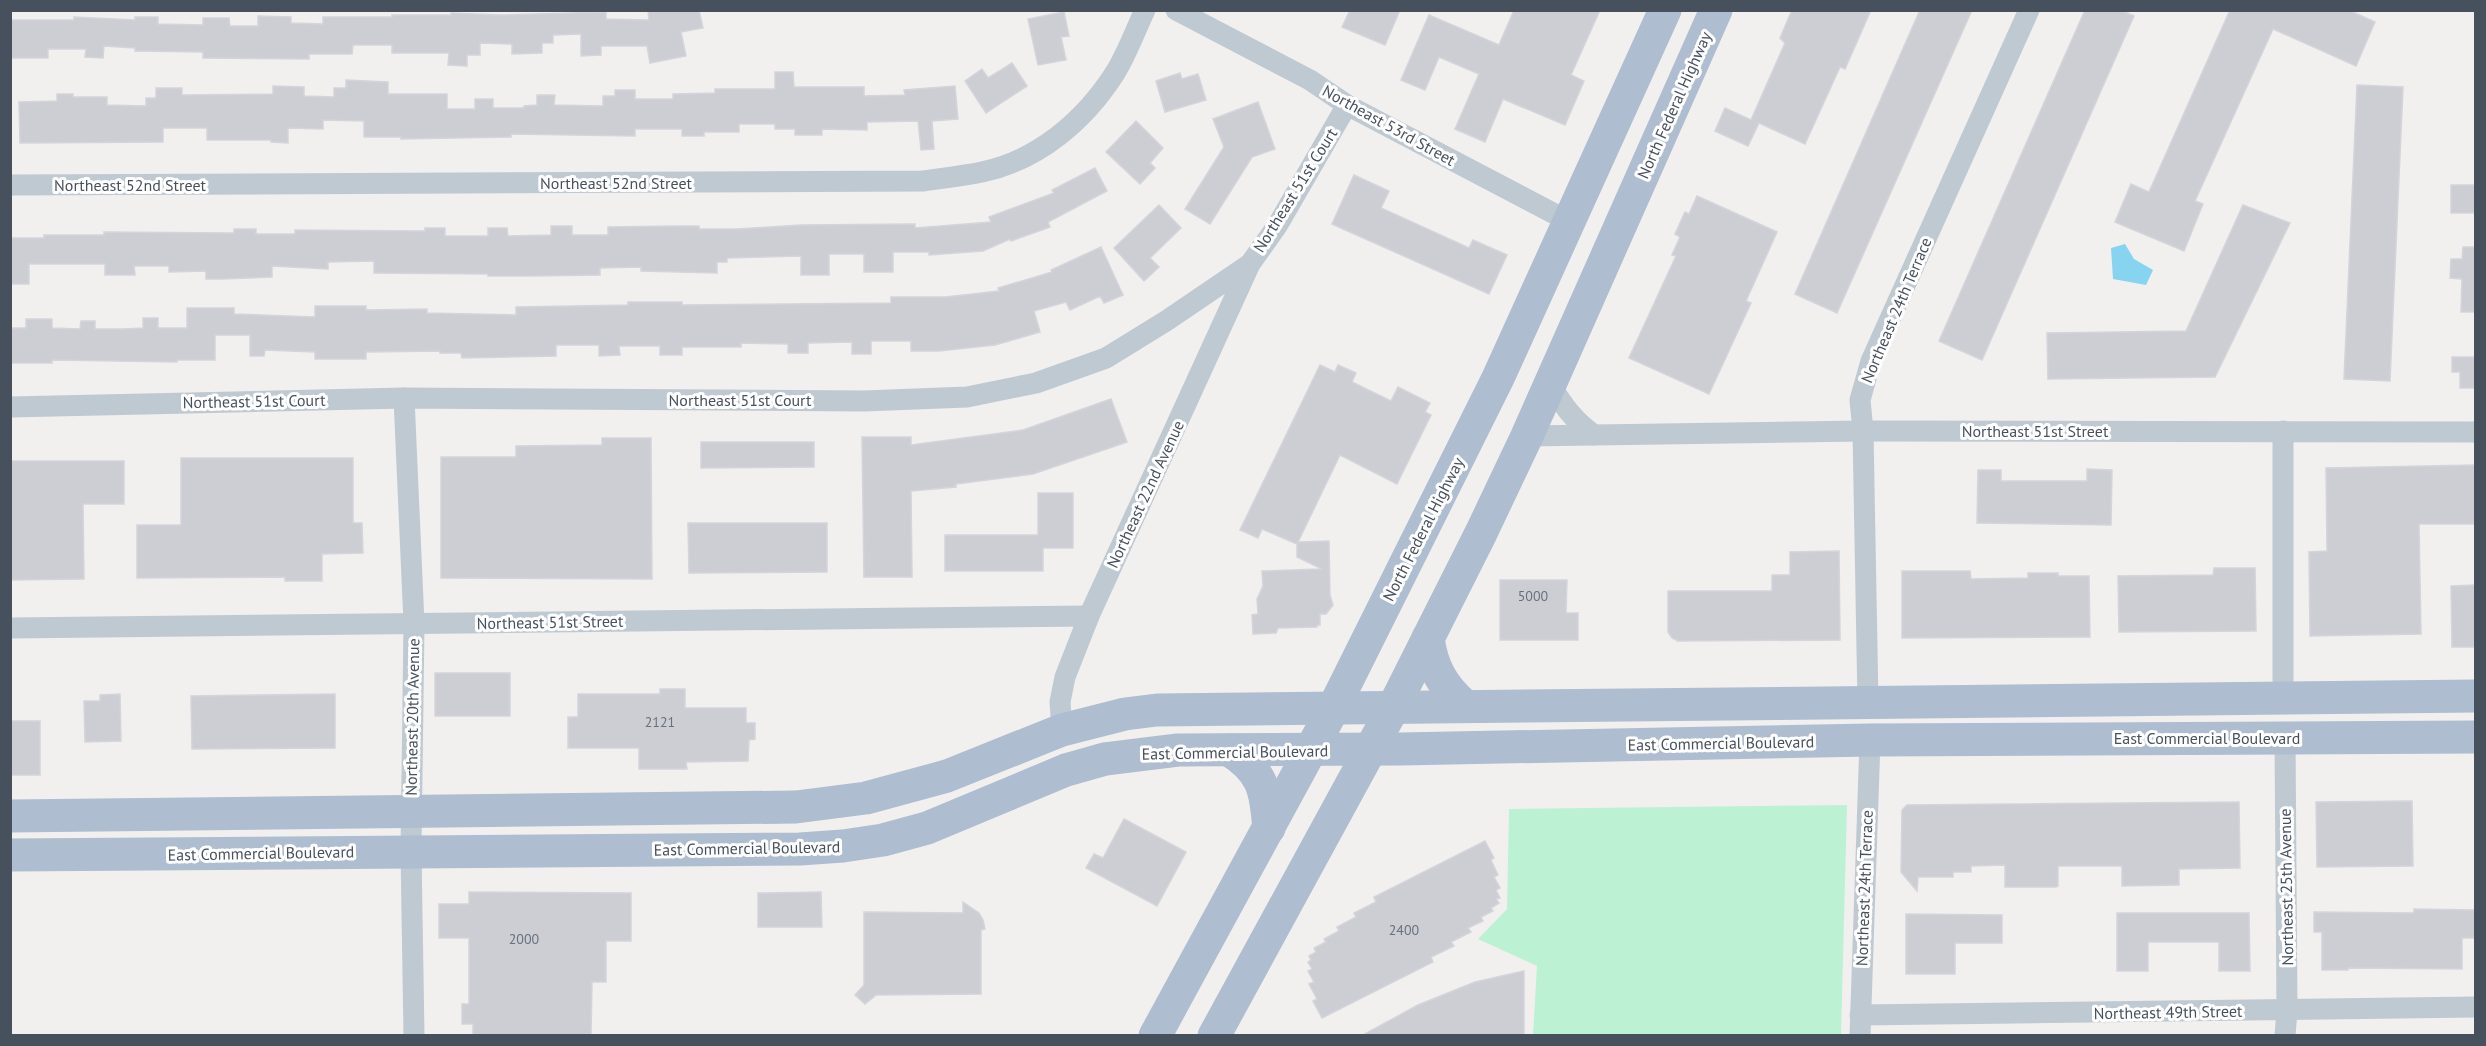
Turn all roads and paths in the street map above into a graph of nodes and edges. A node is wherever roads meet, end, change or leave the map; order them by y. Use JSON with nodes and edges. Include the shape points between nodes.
{"nodes":[{"id":1,"x":1145,"y":10,"type":"edge"},
{"id":2,"x":1176,"y":10,"type":"edge"},
{"id":3,"x":1665,"y":10,"type":"edge"},
{"id":4,"x":1716,"y":10,"type":"edge"},
{"id":5,"x":2029,"y":10,"type":"edge"},
{"id":6,"x":1347,"y":105,"type":"junction"},
{"id":7,"x":10,"y":185,"type":"edge"},
{"id":8,"x":1570,"y":222,"type":"junction"},
{"id":9,"x":1250,"y":264,"type":"junction"},
{"id":10,"x":1550,"y":384,"type":"junction"},
{"id":11,"x":404,"y":398,"type":"junction"},
{"id":12,"x":10,"y":406,"type":"edge"},
{"id":13,"x":1863,"y":431,"type":"junction"},
{"id":14,"x":2283,"y":431,"type":"junction"},
{"id":15,"x":2475,"y":432,"type":"edge"},
{"id":16,"x":1594,"y":435,"type":"junction"},
{"id":17,"x":1527,"y":436,"type":"junction"},
{"id":18,"x":1089,"y":616,"type":"junction"},
{"id":19,"x":414,"y":623,"type":"junction"},
{"id":20,"x":10,"y":628,"type":"edge"},
{"id":21,"x":1428,"y":638,"type":"junction"},
{"id":22,"x":2475,"y":696,"type":"edge"},
{"id":23,"x":2283,"y":698,"type":"junction"},
{"id":24,"x":1918,"y":702,"type":"junction"},
{"id":25,"x":1868,"y":703,"type":"junction"},
{"id":26,"x":1465,"y":706,"type":"junction"},
{"id":27,"x":1393,"y":708,"type":"junction"},
{"id":28,"x":1333,"y":709,"type":"junction"},
{"id":29,"x":1062,"y":730,"type":"junction"},
{"id":30,"x":2475,"y":737,"type":"edge"},
{"id":31,"x":2285,"y":738,"type":"junction"},
{"id":32,"x":1870,"y":740,"type":"junction"},
{"id":33,"x":1370,"y":749,"type":"junction"},
{"id":34,"x":1229,"y":750,"type":"junction"},
{"id":35,"x":1312,"y":750,"type":"junction"},
{"id":36,"x":411,"y":813,"type":"junction"},
{"id":37,"x":10,"y":816,"type":"edge"},
{"id":38,"x":1269,"y":828,"type":"junction"},
{"id":39,"x":411,"y":851,"type":"junction"},
{"id":40,"x":10,"y":855,"type":"edge"},
{"id":41,"x":2475,"y":1007,"type":"edge"},
{"id":42,"x":2287,"y":1010,"type":"junction"},
{"id":43,"x":1860,"y":1025,"type":"edge"},
{"id":44,"x":414,"y":1035,"type":"edge"},
{"id":45,"x":1155,"y":1035,"type":"edge"},
{"id":46,"x":1214,"y":1035,"type":"edge"},
{"id":47,"x":2285,"y":1035,"type":"edge"}],
"edges":[{"from":1,"to":7,"type":"street","name":"Northeast 52nd Street","via":[[1116,71],[1088,109],[1058,136],[1027,156],[984,172],[923,181]]},
{"from":2,"to":6,"type":"street","name":"Northeast 53rd Street","via":[[1310,80]]},
{"from":3,"to":8,"type":"main road","name":"North Federal Highway"},
{"from":4,"to":10,"type":"main road","name":"North Federal Highway"},
{"from":5,"to":13,"type":"street","name":"Northeast 24th Terrace","via":[[1871,361],[1860,400]]},
{"from":6,"to":8,"type":"street","name":"Northeast 53rd Street"},
{"from":6,"to":9,"type":"street","name":"Northeast 51st Court","via":[[1277,226]]},
{"from":8,"to":28,"type":"main road","name":"North Federal Highway","via":[[1494,387]]},
{"from":9,"to":11,"type":"street","name":"Northeast 51st Court","via":[[1106,358],[1036,382],[967,397],[864,401]]},
{"from":9,"to":18,"type":"street","name":"Northeast 22nd Avenue"},
{"from":10,"to":16,"type":"street","via":[[1576,423]]},
{"from":10,"to":17,"type":"main road","name":"North Federal Highway"},
{"from":11,"to":12,"type":"street","name":"Northeast 51st Court"},
{"from":11,"to":19,"type":"street","name":"Northeast 20th Avenue"},
{"from":13,"to":14,"type":"street","name":"Northeast 51st Street"},
{"from":13,"to":16,"type":"street","name":"Northeast 51st Street"},
{"from":13,"to":25,"type":"street","name":"Northeast 24th Terrace"},
{"from":14,"to":15,"type":"street","name":"Northeast 51st Street"},
{"from":14,"to":23,"type":"street"},
{"from":16,"to":17,"type":"street","name":"Northeast 51st Street"},
{"from":17,"to":21,"type":"main road","name":"North Federal Highway"},
{"from":18,"to":19,"type":"street","name":"Northeast 51st Street"},
{"from":18,"to":29,"type":"street","name":"Northeast 22nd Avenue","via":[[1065,677],[1060,702]]},
{"from":19,"to":20,"type":"street","name":"Northeast 51st Street"},
{"from":19,"to":36,"type":"street","name":"Northeast 20th Avenue"},
{"from":21,"to":26,"type":"main road","via":[[1437,674]]},
{"from":21,"to":27,"type":"main road","name":"North Federal Highway"},
{"from":22,"to":23,"type":"main road"},
{"from":23,"to":24,"type":"main road"},
{"from":24,"to":25,"type":"main road"},
{"from":24,"to":32,"type":"main road","via":[[1882,721]]},
{"from":25,"to":26,"type":"main road"},
{"from":26,"to":27,"type":"main road"},
{"from":27,"to":28,"type":"main road"},
{"from":27,"to":33,"type":"main road","name":"North Federal Highway"},
{"from":28,"to":29,"type":"main road","via":[[1158,710]]},
{"from":28,"to":35,"type":"main road","name":"North Federal Highway"},
{"from":29,"to":36,"type":"main road","via":[[947,776],[866,798],[799,807]]},
{"from":30,"to":31,"type":"main road","name":"East Commercial Boulevard"},
{"from":31,"to":32,"type":"main road","name":"East Commercial Boulevard"},
{"from":31,"to":42,"type":"street","name":"Northeast 25th Avenue"},
{"from":32,"to":33,"type":"main road","name":"East Commercial Boulevard"},
{"from":32,"to":43,"type":"street","name":"Northeast 24th Terrace"},
{"from":33,"to":35,"type":"main road","name":"East Commercial Boulevard"},
{"from":33,"to":46,"type":"main road","name":"North Federal Highway"},
{"from":34,"to":35,"type":"main road","name":"East Commercial Boulevard"},
{"from":34,"to":38,"type":"main road","via":[[1248,762],[1260,779]]},
{"from":34,"to":39,"type":"main road","name":"East Commercial Boulevard","via":[[1178,750],[1105,759],[1039,781],[927,828],[843,846]]},
{"from":35,"to":38,"type":"main road","name":"North Federal Highway"},
{"from":36,"to":37,"type":"main road"},
{"from":36,"to":39,"type":"street","name":"Northeast 20th Avenue"},
{"from":38,"to":45,"type":"main road","name":"North Federal Highway"},
{"from":39,"to":40,"type":"main road","name":"East Commercial Boulevard"},
{"from":39,"to":44,"type":"street","name":"Northeast 20th Avenue"},
{"from":41,"to":42,"type":"street","name":"Northeast 49th Street"},
{"from":42,"to":43,"type":"street","name":"Northeast 49th Street"},
{"from":42,"to":47,"type":"street","name":"Northeast 25th Avenue"}]}
